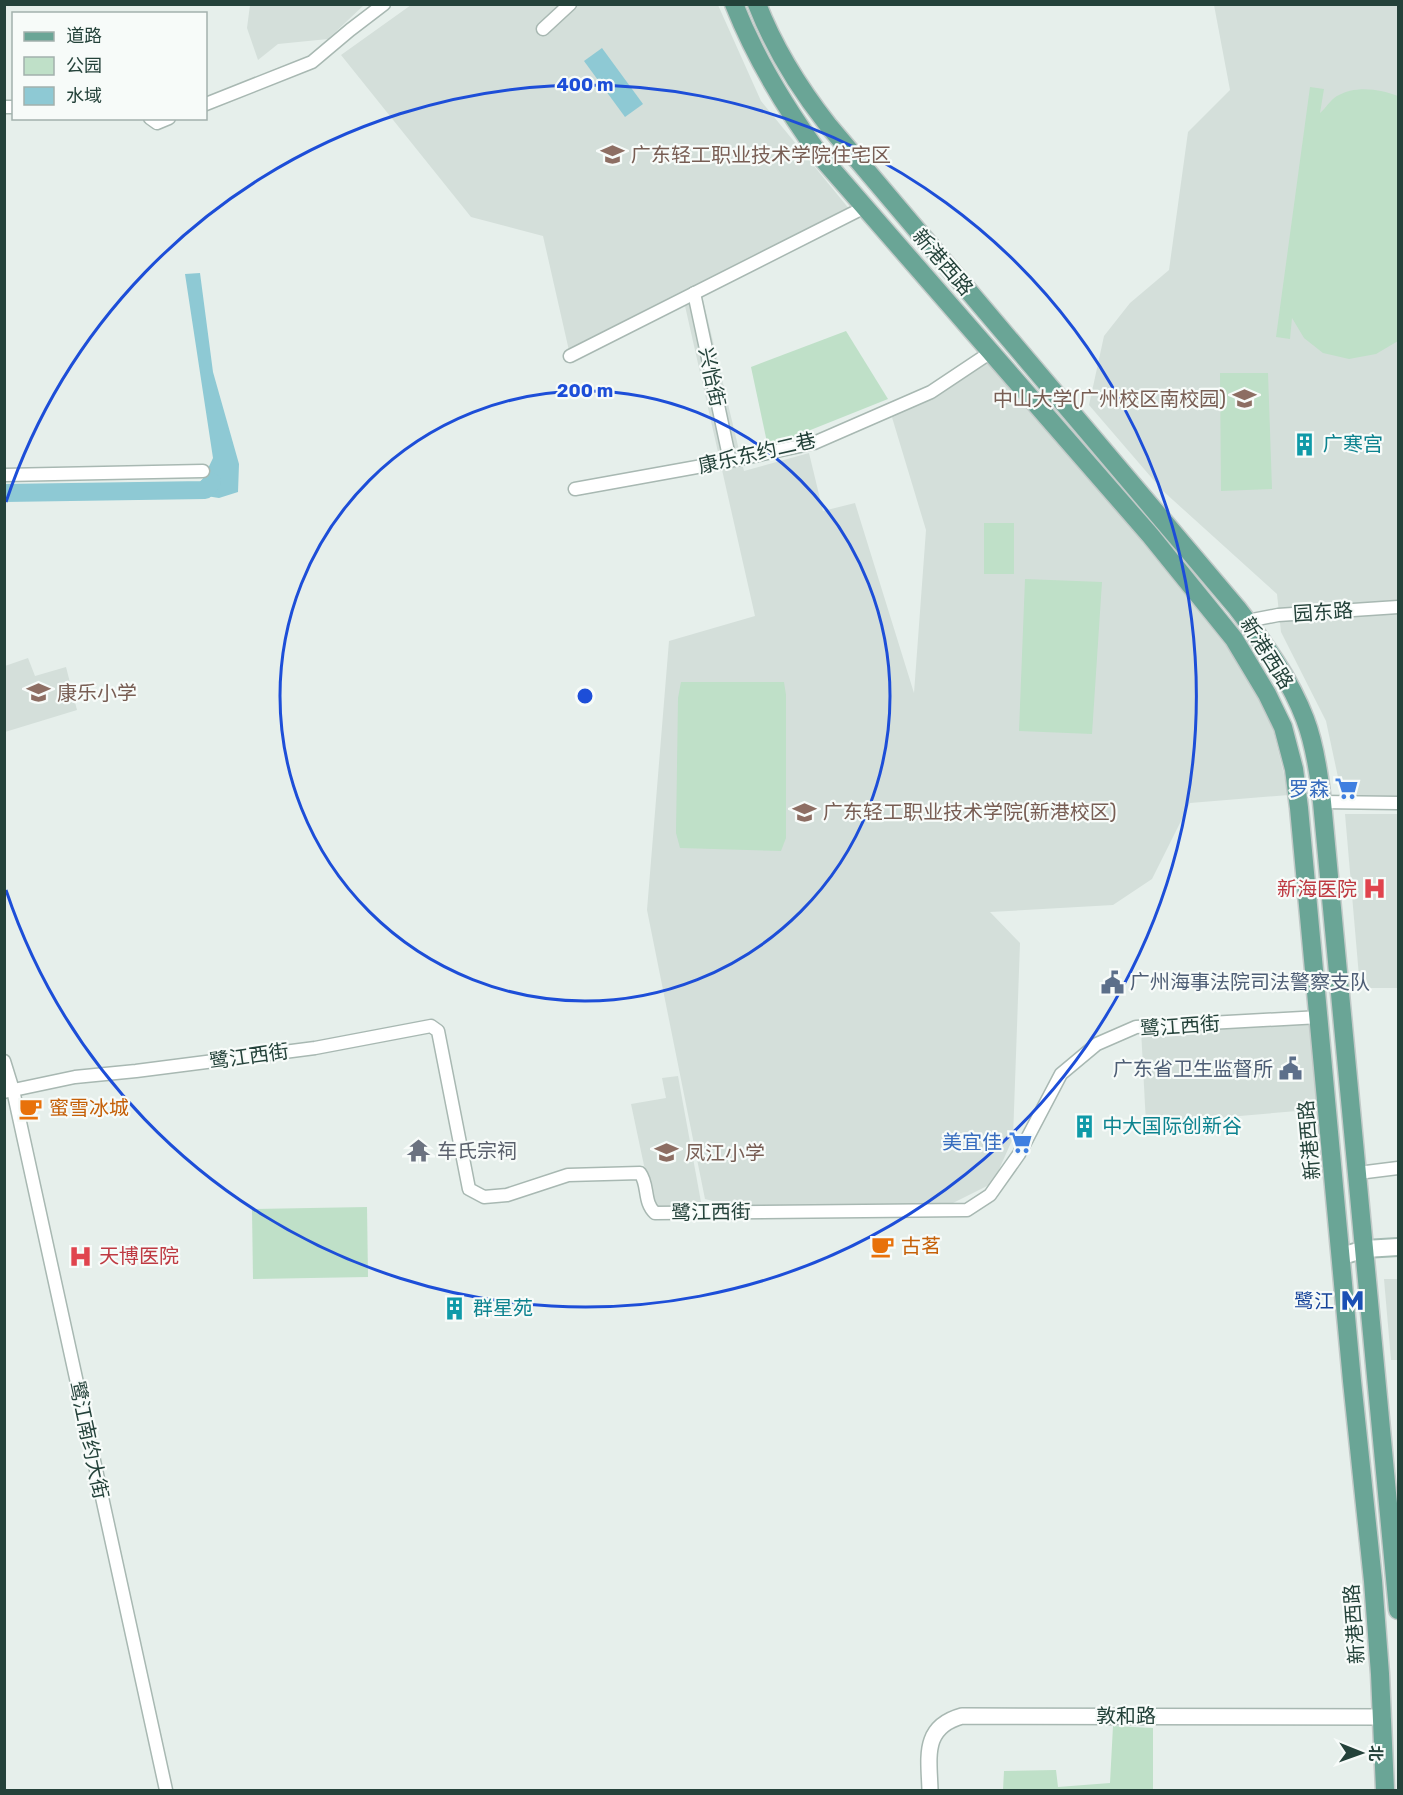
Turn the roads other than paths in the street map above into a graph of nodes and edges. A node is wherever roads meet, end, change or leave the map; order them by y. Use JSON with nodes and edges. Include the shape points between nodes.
{"nodes":[{"id":1,"x":384,"y":4,"type":"edge"},
{"id":2,"x":570,"y":4,"type":"edge"},
{"id":3,"x":734,"y":4,"type":"edge"},
{"id":4,"x":757,"y":4,"type":"edge"},
{"id":5,"x":543,"y":29,"type":"dead end"},
{"id":6,"x":207,"y":104,"type":"edge"},
{"id":7,"x":865,"y":207,"type":"junction"},
{"id":8,"x":694,"y":293,"type":"junction"},
{"id":9,"x":991,"y":352,"type":"junction"},
{"id":10,"x":570,"y":356,"type":"dead end"},
{"id":11,"x":730,"y":461,"type":"junction"},
{"id":12,"x":203,"y":471,"type":"dead end"},
{"id":13,"x":4,"y":475,"type":"edge"},
{"id":14,"x":575,"y":489,"type":"dead end"},
{"id":15,"x":1162,"y":517,"type":"junction"},
{"id":16,"x":1146,"y":531,"type":"junction"},
{"id":17,"x":1398,"y":607,"type":"edge"},
{"id":18,"x":1247,"y":621,"type":"junction"},
{"id":19,"x":1311,"y":736,"type":"junction"},
{"id":20,"x":1288,"y":742,"type":"junction"},
{"id":21,"x":1322,"y":802,"type":"junction"},
{"id":22,"x":1398,"y":802,"type":"edge"},
{"id":23,"x":1320,"y":1017,"type":"junction"},
{"id":24,"x":4,"y":1061,"type":"edge"},
{"id":25,"x":9,"y":1091,"type":"edge"},
{"id":26,"x":1398,"y":1168,"type":"edge"},
{"id":27,"x":1358,"y":1173,"type":"junction"},
{"id":28,"x":1363,"y":1227,"type":"junction"},
{"id":29,"x":1339,"y":1229,"type":"junction"},
{"id":30,"x":1398,"y":1247,"type":"edge"},
{"id":31,"x":1366,"y":1254,"type":"junction"},
{"id":32,"x":1342,"y":1256,"type":"junction"},
{"id":33,"x":1398,"y":1258,"type":"edge"},
{"id":34,"x":1370,"y":1312,"type":"junction"},
{"id":35,"x":1346,"y":1315,"type":"junction"},
{"id":36,"x":1398,"y":1610,"type":"edge"},
{"id":37,"x":1383,"y":1717,"type":"junction"},
{"id":38,"x":166,"y":1791,"type":"edge"},
{"id":39,"x":930,"y":1791,"type":"edge"},
{"id":40,"x":1385,"y":1791,"type":"edge"}],
"edges":[{"from":1,"to":6,"type":"street","via":[[312,63]]},
{"from":2,"to":5,"type":"street"},
{"from":3,"to":7,"type":"main road","name":"新港西路","via":[[778,94],[822,158]]},
{"from":4,"to":15,"type":"main road","name":"新港西路","via":[[792,75],[828,125]]},
{"from":7,"to":8,"type":"street"},
{"from":7,"to":9,"type":"main road","name":"新港西路"},
{"from":8,"to":10,"type":"street"},
{"from":8,"to":11,"type":"street","name":"兴怡街"},
{"from":9,"to":11,"type":"street","name":"康乐东约二巷","via":[[931,392],[814,443]]},
{"from":9,"to":16,"type":"main road","name":"新港西路"},
{"from":11,"to":14,"type":"street","name":"康乐东约二巷"},
{"from":12,"to":13,"type":"street"},
{"from":15,"to":16,"type":"street"},
{"from":15,"to":18,"type":"main road","name":"新港西路"},
{"from":16,"to":20,"type":"main road","name":"新港西路","via":[[1234,639],[1268,694]]},
{"from":17,"to":18,"type":"street","name":"园东路","via":[[1278,615]]},
{"from":18,"to":19,"type":"main road","name":"新港西路","via":[[1285,678]]},
{"from":19,"to":20,"type":"street"},
{"from":19,"to":21,"type":"main road","name":"新港西路"},
{"from":20,"to":23,"type":"main road","name":"新港西路","via":[[1299,807]]},
{"from":21,"to":22,"type":"street"},
{"from":21,"to":27,"type":"main road","name":"新港西路"},
{"from":23,"to":25,"type":"street","name":"鹭江西街","via":[[1136,1027],[1097,1044],[1061,1074],[1014,1162],[990,1195],[967,1210],[655,1213],[648,1207],[640,1173],[568,1175],[507,1195],[484,1197],[469,1189],[438,1031],[431,1026],[315,1048],[75,1077]]},
{"from":23,"to":29,"type":"main road","name":"新港西路"},
{"from":24,"to":25,"type":"street","name":"鹭江南约大街"},
{"from":25,"to":38,"type":"street","name":"鹭江南约大街"},
{"from":26,"to":27,"type":"street"},
{"from":27,"to":28,"type":"main road","name":"新港西路"},
{"from":28,"to":29,"type":"street"},
{"from":28,"to":31,"type":"main road","name":"新港西路"},
{"from":29,"to":32,"type":"main road","name":"新港西路"},
{"from":30,"to":31,"type":"main road"},
{"from":31,"to":32,"type":"main road"},
{"from":31,"to":33,"type":"main road"},
{"from":31,"to":34,"type":"main road","name":"新港西路"},
{"from":32,"to":35,"type":"main road","name":"新港西路"},
{"from":34,"to":35,"type":"main road"},
{"from":34,"to":36,"type":"main road","name":"新港西路"},
{"from":35,"to":37,"type":"main road","name":"新港西路"},
{"from":37,"to":39,"type":"street","name":"敦和路","via":[[962,1716],[935,1732],[930,1744]]},
{"from":37,"to":40,"type":"main road","name":"新港西路"}]}
